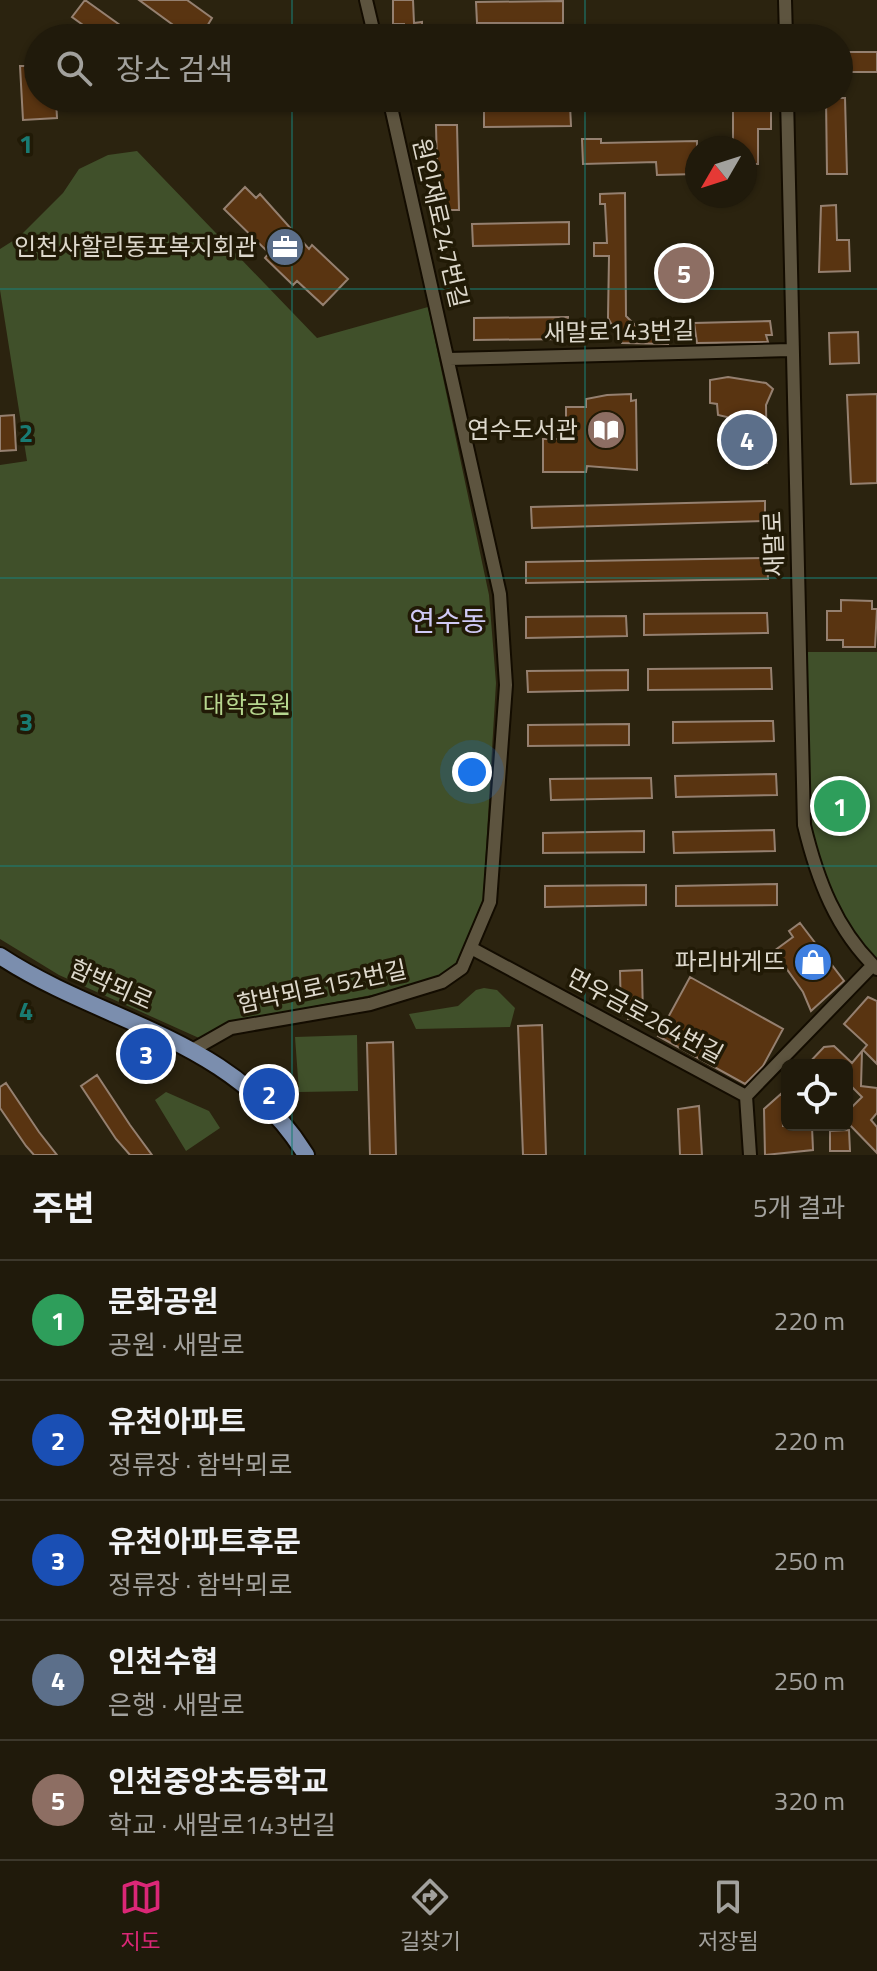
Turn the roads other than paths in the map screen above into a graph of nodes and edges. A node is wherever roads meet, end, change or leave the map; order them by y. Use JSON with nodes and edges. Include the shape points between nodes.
{"nodes":[{"id":1,"x":366,"y":0,"type":"edge"},
{"id":2,"x":785,"y":0,"type":"edge"},
{"id":3,"x":372,"y":24,"type":"edge"},
{"id":4,"x":786,"y":24,"type":"edge"},
{"id":5,"x":392,"y":112,"type":"edge"},
{"id":6,"x":787,"y":112,"type":"edge"},
{"id":7,"x":790,"y":350,"type":"junction"},
{"id":8,"x":449,"y":359,"type":"junction"},
{"id":9,"x":471,"y":948,"type":"junction"},
{"id":10,"x":0,"y":956,"type":"edge"},
{"id":11,"x":875,"y":967,"type":"edge"},
{"id":12,"x":194,"y":1049,"type":"junction"},
{"id":13,"x":746,"y":1096,"type":"junction"},
{"id":14,"x":306,"y":1155,"type":"edge"},
{"id":15,"x":750,"y":1155,"type":"edge"}],
"edges":[{"from":1,"to":3,"type":"street"},
{"from":2,"to":4,"type":"street"},
{"from":5,"to":8,"type":"street","name":"원인재로247번길"},
{"from":6,"to":7,"type":"street","name":"새말로"},
{"from":7,"to":8,"type":"street","name":"새말로143번길"},
{"from":7,"to":11,"type":"street","name":"새말로","via":[[804,825],[815,871],[833,911]]},
{"from":8,"to":9,"type":"street","name":"함박뫼로152번길","via":[[500,594],[506,685],[490,902]]},
{"from":9,"to":12,"type":"street","name":"함박뫼로152번길","via":[[462,968],[442,982],[370,1004],[231,1028]]},
{"from":9,"to":13,"type":"street","name":"먼우금로264번길"},
{"from":10,"to":12,"type":"main road","name":"함박뫼로","via":[[27,974]]},
{"from":11,"to":13,"type":"street"},
{"from":12,"to":14,"type":"main road","name":"함박뫼로","via":[[275,1116]]},
{"from":13,"to":15,"type":"street"}]}
